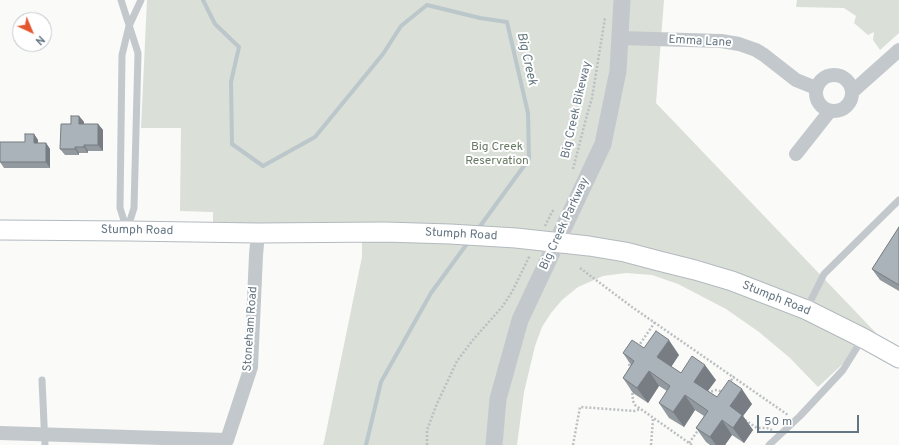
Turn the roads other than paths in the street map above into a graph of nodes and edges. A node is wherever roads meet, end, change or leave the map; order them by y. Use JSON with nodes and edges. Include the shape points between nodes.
{"nodes":[{"id":1,"x":121,"y":0,"type":"edge"},
{"id":2,"x":140,"y":0,"type":"edge"},
{"id":3,"x":622,"y":0,"type":"edge"},
{"id":4,"x":129,"y":26,"type":"junction"},
{"id":5,"x":620,"y":38,"type":"junction"},
{"id":6,"x":899,"y":50,"type":"edge"},
{"id":7,"x":816,"y":88,"type":"junction"},
{"id":8,"x":852,"y":92,"type":"junction"},
{"id":9,"x":830,"y":111,"type":"junction"},
{"id":10,"x":796,"y":154,"type":"dead end"},
{"id":11,"x":899,"y":200,"type":"edge"},
{"id":12,"x":0,"y":230,"type":"edge"},
{"id":13,"x":127,"y":230,"type":"junction"},
{"id":14,"x":258,"y":232,"type":"junction"},
{"id":15,"x":556,"y":242,"type":"junction"},
{"id":16,"x":807,"y":310,"type":"junction"},
{"id":17,"x":863,"y":338,"type":"junction"},
{"id":18,"x":899,"y":358,"type":"edge"},
{"id":19,"x":42,"y":380,"type":"dead end"},
{"id":20,"x":0,"y":433,"type":"edge"},
{"id":21,"x":45,"y":440,"type":"edge"},
{"id":22,"x":225,"y":442,"type":"edge"},
{"id":23,"x":494,"y":445,"type":"edge"},
{"id":24,"x":769,"y":445,"type":"edge"}],
"edges":[{"from":1,"to":4,"type":"lane"},
{"from":2,"to":4,"type":"lane"},
{"from":3,"to":5,"type":"street","name":"Big Creek Parkway"},
{"from":4,"to":13,"type":"lane","via":[[122,55],[120,208]]},
{"from":4,"to":13,"type":"lane","via":[[138,53],[134,208]]},
{"from":5,"to":7,"type":"street","name":"Emma Lane","via":[[721,41],[739,44],[756,50],[796,80]]},
{"from":5,"to":15,"type":"street","name":"Big Creek Parkway","via":[[618,71],[603,144]]},
{"from":6,"to":8,"type":"street"},
{"from":7,"to":8,"type":"street","via":[[823,78],[834,74],[849,82]]},
{"from":7,"to":9,"type":"street","via":[[820,105]]},
{"from":8,"to":9,"type":"street","via":[[852,98],[846,107]]},
{"from":9,"to":10,"type":"street"},
{"from":11,"to":16,"type":"lane","via":[[824,274]]},
{"from":12,"to":13,"type":"main road","name":"Stumph Road"},
{"from":13,"to":14,"type":"main road","name":"Stumph Road"},
{"from":14,"to":15,"type":"main road","name":"Stumph Road","via":[[450,234]]},
{"from":14,"to":22,"type":"street","name":"Stoneham Road","via":[[251,367]]},
{"from":15,"to":16,"type":"main road","name":"Stumph Road","via":[[625,252],[695,270],[732,281]]},
{"from":15,"to":23,"type":"street","name":"Big Creek Parkway","via":[[520,320],[498,399]]},
{"from":16,"to":17,"type":"main road","name":"Stumph Road"},
{"from":17,"to":18,"type":"main road","name":"Stumph Road"},
{"from":17,"to":24,"type":"lane","via":[[843,370]]},
{"from":19,"to":21,"type":"lane"},
{"from":20,"to":21,"type":"street"},
{"from":21,"to":22,"type":"street"}]}
